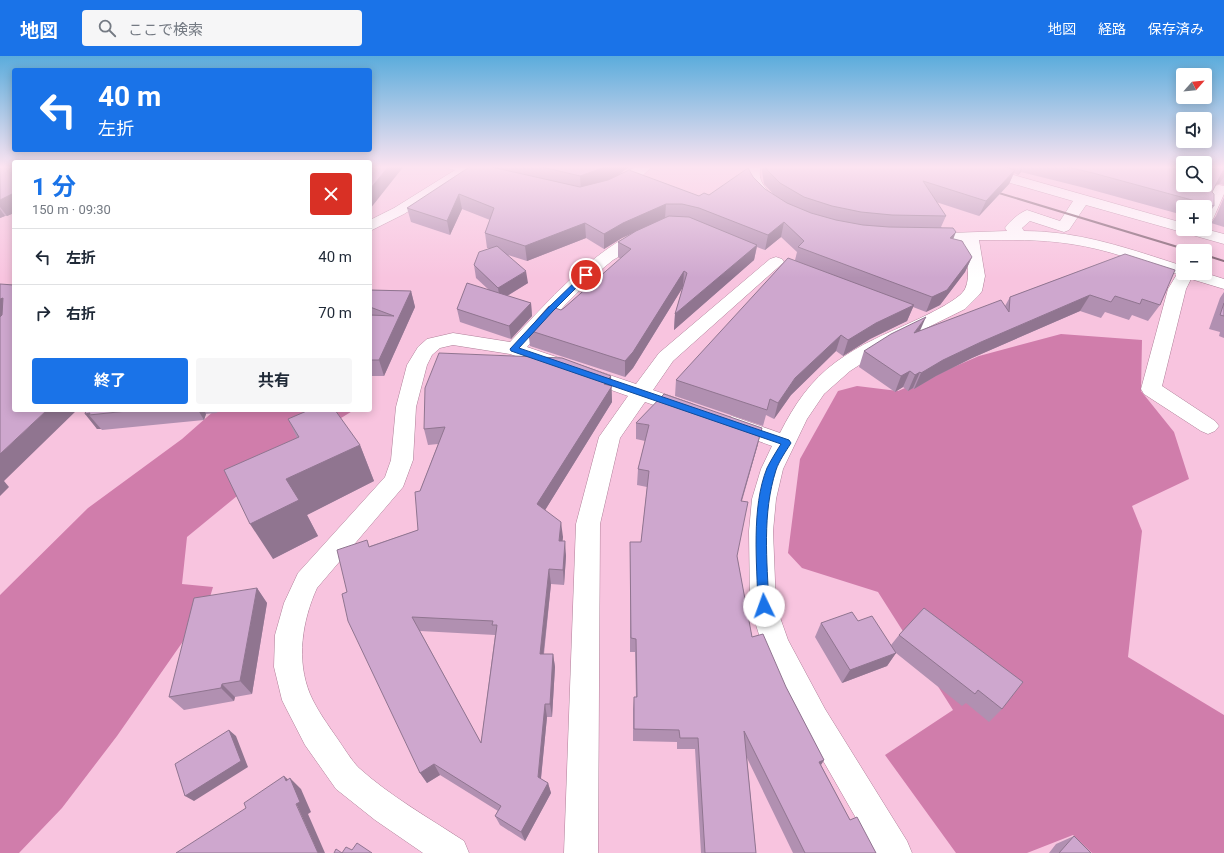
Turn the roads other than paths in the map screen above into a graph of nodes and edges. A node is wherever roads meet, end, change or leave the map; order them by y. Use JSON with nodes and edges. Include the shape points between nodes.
{"nodes":[{"id":1,"x":410,"y":203,"type":"edge"},
{"id":2,"x":773,"y":203,"type":"edge"},
{"id":3,"x":1079,"y":203,"type":"edge"},
{"id":4,"x":1097,"y":203,"type":"edge"},
{"id":5,"x":781,"y":210,"type":"edge"},
{"id":6,"x":372,"y":225,"type":"edge"},
{"id":7,"x":1176,"y":226,"type":"edge"},
{"id":8,"x":659,"y":228,"type":"edge"},
{"id":9,"x":1212,"y":233,"type":"edge"},
{"id":10,"x":940,"y":236,"type":"edge"},
{"id":11,"x":970,"y":236,"type":"junction"},
{"id":12,"x":1020,"y":236,"type":"junction"},
{"id":13,"x":1224,"y":239,"type":"edge"},
{"id":14,"x":776,"y":262,"type":"dead end"},
{"id":15,"x":1176,"y":269,"type":"edge"},
{"id":16,"x":1183,"y":280,"type":"edge"},
{"id":17,"x":1211,"y":280,"type":"edge"},
{"id":18,"x":1224,"y":284,"type":"edge"},
{"id":19,"x":514,"y":349,"type":"junction"},
{"id":20,"x":640,"y":393,"type":"junction"},
{"id":21,"x":1208,"y":426,"type":"dead end"},
{"id":22,"x":786,"y":443,"type":"junction"},
{"id":23,"x":452,"y":853,"type":"edge"},
{"id":24,"x":581,"y":853,"type":"edge"},
{"id":25,"x":895,"y":853,"type":"edge"}],
"edges":[{"from":1,"to":6,"type":"street"},
{"from":2,"to":5,"type":"street"},
{"from":3,"to":12,"type":"street","via":[[1064,227],[1027,215],[1013,228]]},
{"from":4,"to":7,"type":"street"},
{"from":8,"to":19,"type":"street","via":[[605,257],[550,309]]},
{"from":9,"to":13,"type":"street"},
{"from":10,"to":11,"type":"street"},
{"from":11,"to":12,"type":"street"},
{"from":11,"to":22,"type":"street","via":[[977,276],[973,291],[959,305],[917,317],[843,366],[817,389],[798,417]]},
{"from":12,"to":15,"type":"street","via":[[1072,239]]},
{"from":14,"to":20,"type":"street","via":[[666,357]]},
{"from":16,"to":21,"type":"street","via":[[1177,289],[1150,389]]},
{"from":17,"to":18,"type":"street"},
{"from":19,"to":20,"type":"street"},
{"from":19,"to":23,"type":"street","via":[[452,339],[434,343],[425,351],[417,365],[406,407],[402,460],[395,481],[306,581],[289,635],[288,667],[297,700],[316,734],[347,778],[386,809]]},
{"from":20,"to":22,"type":"street"},
{"from":20,"to":24,"type":"street","via":[[610,438],[588,524]]},
{"from":22,"to":25,"type":"street","via":[[772,469],[764,499],[761,531],[764,606],[776,644],[796,684]]}]}
